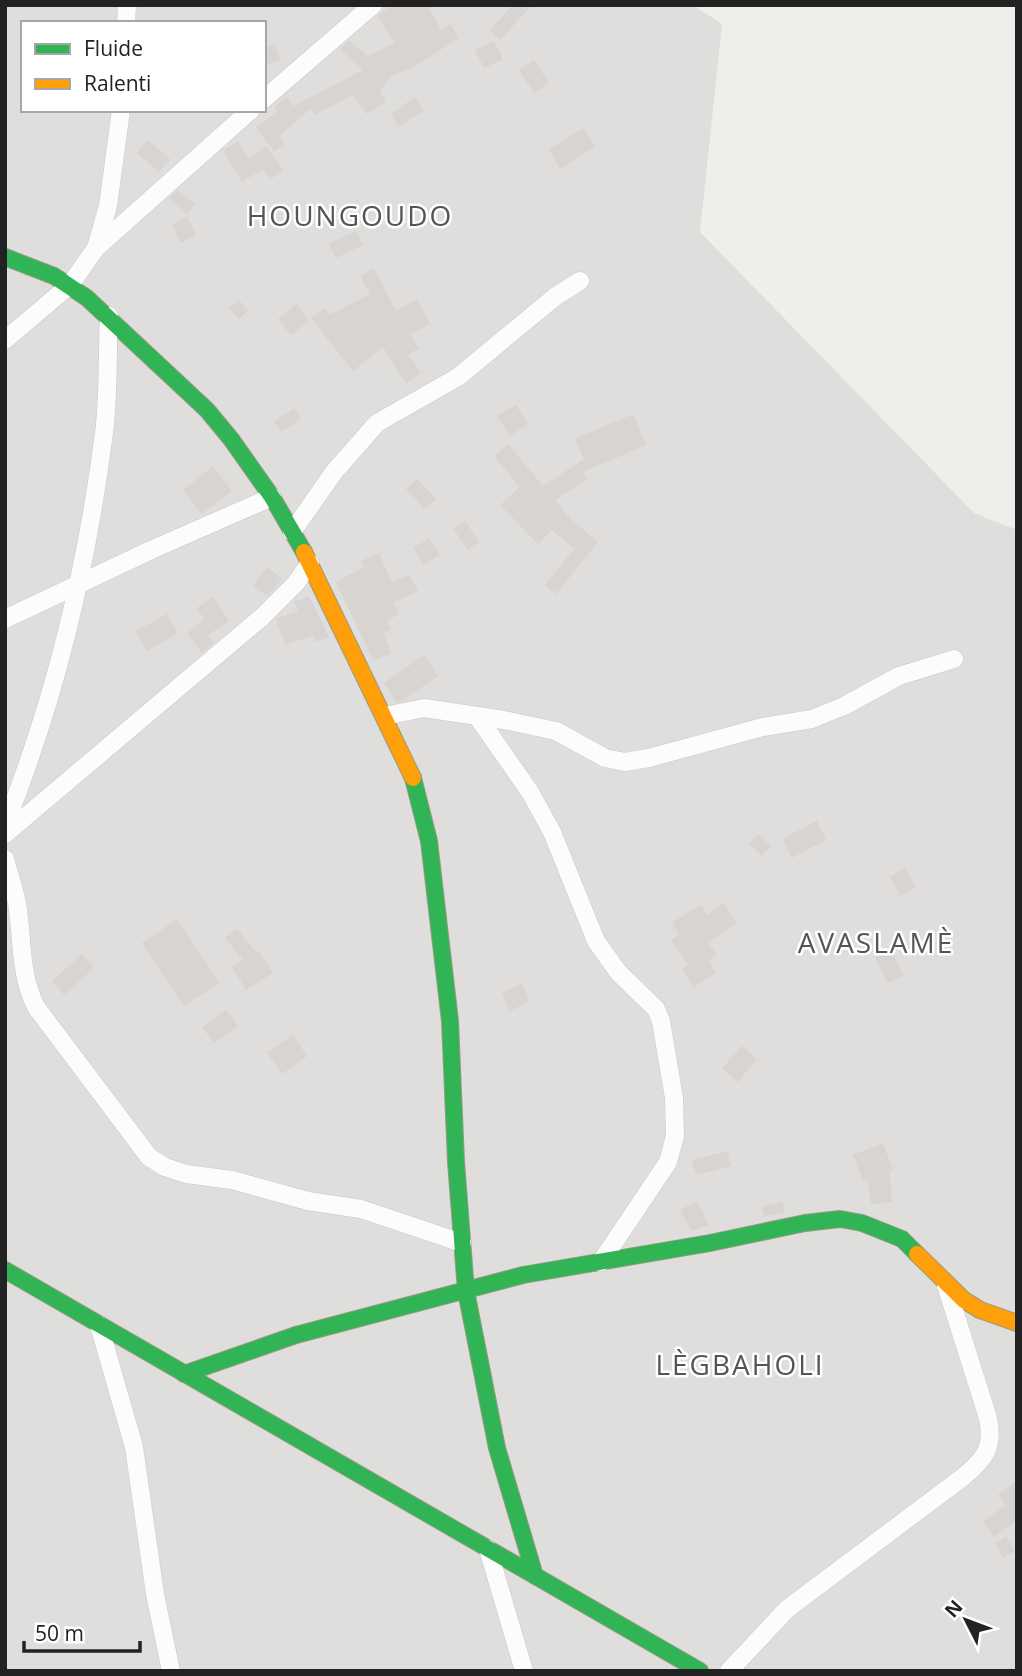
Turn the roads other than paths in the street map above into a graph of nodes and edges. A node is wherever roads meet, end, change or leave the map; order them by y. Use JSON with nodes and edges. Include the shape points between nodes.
{"nodes":[{"id":1,"x":373,"y":5,"type":"edge"},
{"id":2,"x":266,"y":97,"type":"edge"},
{"id":3,"x":121,"y":112,"type":"edge"},
{"id":4,"x":249,"y":112,"type":"edge"},
{"id":5,"x":96,"y":248,"type":"junction"},
{"id":6,"x":5,"y":257,"type":"edge"},
{"id":7,"x":580,"y":281,"type":"dead end"},
{"id":8,"x":70,"y":285,"type":"junction"},
{"id":9,"x":109,"y":316,"type":"junction"},
{"id":10,"x":5,"y":340,"type":"edge"},
{"id":11,"x":272,"y":497,"type":"junction"},
{"id":12,"x":292,"y":532,"type":"junction"},
{"id":13,"x":310,"y":563,"type":"junction"},
{"id":14,"x":79,"y":584,"type":"junction"},
{"id":15,"x":5,"y":619,"type":"edge"},
{"id":16,"x":954,"y":659,"type":"dead end"},
{"id":17,"x":385,"y":716,"type":"junction"},
{"id":18,"x":477,"y":716,"type":"junction"},
{"id":19,"x":5,"y":825,"type":"edge"},
{"id":20,"x":5,"y":834,"type":"edge"},
{"id":21,"x":5,"y":859,"type":"edge"},
{"id":22,"x":462,"y":1242,"type":"junction"},
{"id":23,"x":601,"y":1262,"type":"junction"},
{"id":24,"x":5,"y":1270,"type":"edge"},
{"id":25,"x":946,"y":1285,"type":"junction"},
{"id":26,"x":466,"y":1290,"type":"junction"},
{"id":27,"x":1017,"y":1323,"type":"edge"},
{"id":28,"x":99,"y":1325,"type":"junction"},
{"id":29,"x":184,"y":1374,"type":"junction"},
{"id":30,"x":488,"y":1549,"type":"junction"},
{"id":31,"x":535,"y":1576,"type":"junction"},
{"id":32,"x":171,"y":1671,"type":"edge"},
{"id":33,"x":524,"y":1671,"type":"edge"},
{"id":34,"x":700,"y":1671,"type":"edge"},
{"id":35,"x":729,"y":1671,"type":"edge"}],
"edges":[{"from":1,"to":2,"type":"street"},
{"from":3,"to":5,"type":"street","via":[[108,206]]},
{"from":4,"to":5,"type":"street"},
{"from":5,"to":8,"type":"street"},
{"from":6,"to":8,"type":"street"},
{"from":7,"to":12,"type":"street","via":[[458,377],[377,424],[334,472]]},
{"from":8,"to":9,"type":"street"},
{"from":8,"to":10,"type":"street"},
{"from":9,"to":11,"type":"street","via":[[207,410]]},
{"from":9,"to":14,"type":"street","via":[[104,431]]},
{"from":11,"to":12,"type":"street"},
{"from":11,"to":14,"type":"street"},
{"from":12,"to":13,"type":"street"},
{"from":13,"to":17,"type":"street"},
{"from":13,"to":20,"type":"street","via":[[262,617]]},
{"from":14,"to":15,"type":"street"},
{"from":14,"to":19,"type":"street","via":[[30,762]]},
{"from":16,"to":18,"type":"street","via":[[899,676],[813,719],[625,762],[605,758],[556,732]]},
{"from":17,"to":18,"type":"street","via":[[424,708]]},
{"from":17,"to":22,"type":"street","via":[[412,774],[429,841],[450,1021]]},
{"from":18,"to":23,"type":"street","via":[[552,832],[596,941],[618,972],[656,1009],[661,1021],[674,1098],[675,1136],[668,1162]]},
{"from":21,"to":22,"type":"street","via":[[16,902],[22,967],[36,1007],[149,1157],[186,1174],[361,1209]]},
{"from":22,"to":26,"type":"street"},
{"from":23,"to":25,"type":"street","via":[[840,1219],[902,1239]]},
{"from":23,"to":26,"type":"street"},
{"from":24,"to":28,"type":"street"},
{"from":25,"to":27,"type":"street","via":[[980,1310]]},
{"from":25,"to":35,"type":"street","via":[[988,1418],[988,1450],[963,1477],[787,1609]]},
{"from":26,"to":29,"type":"street","via":[[296,1335]]},
{"from":26,"to":31,"type":"street","via":[[496,1448]]},
{"from":28,"to":29,"type":"street"},
{"from":28,"to":32,"type":"street","via":[[134,1447]]},
{"from":29,"to":30,"type":"street"},
{"from":30,"to":31,"type":"street"},
{"from":30,"to":33,"type":"street"},
{"from":31,"to":34,"type":"street"}]}
